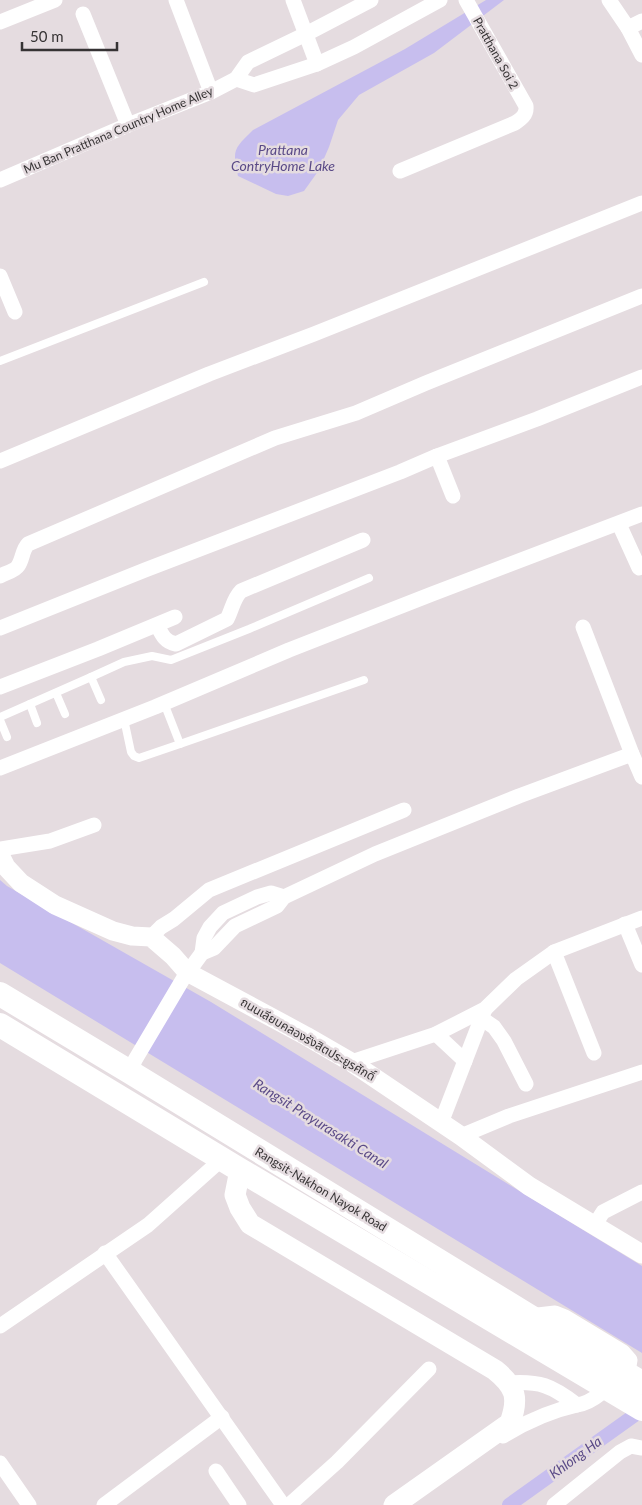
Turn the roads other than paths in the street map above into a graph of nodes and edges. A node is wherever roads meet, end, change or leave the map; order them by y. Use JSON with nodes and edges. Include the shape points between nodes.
{"nodes":[{"id":1,"x":55,"y":0,"type":"edge"},
{"id":2,"x":176,"y":0,"type":"edge"},
{"id":3,"x":293,"y":0,"type":"edge"},
{"id":4,"x":370,"y":0,"type":"edge"},
{"id":5,"x":440,"y":0,"type":"edge"},
{"id":6,"x":609,"y":0,"type":"edge"},
{"id":7,"x":467,"y":1,"type":"edge"},
{"id":8,"x":83,"y":14,"type":"dead end"},
{"id":9,"x":0,"y":22,"type":"edge"},
{"id":10,"x":635,"y":24,"type":"edge"},
{"id":11,"x":306,"y":34,"type":"junction"},
{"id":12,"x":642,"y":55,"type":"edge"},
{"id":13,"x":317,"y":64,"type":"junction"},
{"id":14,"x":236,"y":79,"type":"junction"},
{"id":15,"x":211,"y":92,"type":"junction"},
{"id":16,"x":128,"y":125,"type":"junction"},
{"id":17,"x":400,"y":170,"type":"dead end"},
{"id":18,"x":0,"y":180,"type":"edge"},
{"id":19,"x":642,"y":203,"type":"edge"},
{"id":20,"x":0,"y":276,"type":"edge"},
{"id":21,"x":204,"y":282,"type":"dead end"},
{"id":22,"x":642,"y":296,"type":"edge"},
{"id":23,"x":15,"y":312,"type":"dead end"},
{"id":24,"x":0,"y":361,"type":"edge"},
{"id":25,"x":642,"y":377,"type":"edge"},
{"id":26,"x":437,"y":456,"type":"junction"},
{"id":27,"x":0,"y":460,"type":"edge"},
{"id":28,"x":453,"y":496,"type":"dead end"},
{"id":29,"x":642,"y":514,"type":"edge"},
{"id":30,"x":619,"y":524,"type":"junction"},
{"id":31,"x":363,"y":540,"type":"dead end"},
{"id":32,"x":639,"y":568,"type":"dead end"},
{"id":33,"x":0,"y":576,"type":"edge"},
{"id":34,"x":369,"y":578,"type":"dead end"},
{"id":35,"x":175,"y":617,"type":"dead end"},
{"id":36,"x":157,"y":626,"type":"junction"},
{"id":37,"x":583,"y":627,"type":"dead end"},
{"id":38,"x":0,"y":628,"type":"edge"},
{"id":39,"x":91,"y":677,"type":"junction"},
{"id":40,"x":364,"y":680,"type":"dead end"},
{"id":41,"x":0,"y":687,"type":"edge"},
{"id":42,"x":56,"y":692,"type":"junction"},
{"id":43,"x":100,"y":700,"type":"dead end"},
{"id":44,"x":164,"y":703,"type":"junction"},
{"id":45,"x":30,"y":704,"type":"junction"},
{"id":46,"x":64,"y":714,"type":"dead end"},
{"id":47,"x":0,"y":718,"type":"edge"},
{"id":48,"x":124,"y":719,"type":"junction"},
{"id":49,"x":37,"y":723,"type":"dead end"},
{"id":50,"x":7,"y":737,"type":"dead end"},
{"id":51,"x":180,"y":744,"type":"junction"},
{"id":52,"x":632,"y":754,"type":"junction"},
{"id":53,"x":0,"y":768,"type":"edge"},
{"id":54,"x":642,"y":776,"type":"edge"},
{"id":55,"x":404,"y":810,"type":"dead end"},
{"id":56,"x":94,"y":825,"type":"dead end"},
{"id":57,"x":0,"y":849,"type":"edge"},
{"id":58,"x":0,"y":855,"type":"edge"},
{"id":59,"x":642,"y":918,"type":"edge"},
{"id":60,"x":625,"y":924,"type":"junction"},
{"id":61,"x":151,"y":937,"type":"junction"},
{"id":62,"x":554,"y":952,"type":"junction"},
{"id":63,"x":642,"y":965,"type":"edge"},
{"id":64,"x":185,"y":975,"type":"junction"},
{"id":65,"x":0,"y":994,"type":"edge"},
{"id":66,"x":483,"y":1013,"type":"junction"},
{"id":67,"x":0,"y":1025,"type":"edge"},
{"id":68,"x":436,"y":1034,"type":"junction"},
{"id":69,"x":594,"y":1054,"type":"dead end"},
{"id":70,"x":465,"y":1061,"type":"junction"},
{"id":71,"x":351,"y":1062,"type":"junction"},
{"id":72,"x":132,"y":1066,"type":"junction"},
{"id":73,"x":642,"y":1072,"type":"edge"},
{"id":74,"x":526,"y":1084,"type":"dead end"},
{"id":75,"x":442,"y":1123,"type":"junction"},
{"id":76,"x":461,"y":1136,"type":"junction"},
{"id":77,"x":231,"y":1165,"type":"junction"},
{"id":78,"x":642,"y":1192,"type":"edge"},
{"id":79,"x":594,"y":1226,"type":"junction"},
{"id":80,"x":106,"y":1253,"type":"junction"},
{"id":81,"x":642,"y":1254,"type":"edge"},
{"id":82,"x":529,"y":1316,"type":"junction"},
{"id":83,"x":0,"y":1326,"type":"edge"},
{"id":84,"x":429,"y":1369,"type":"dead end"},
{"id":85,"x":605,"y":1374,"type":"junction"},
{"id":86,"x":508,"y":1383,"type":"junction"},
{"id":87,"x":642,"y":1383,"type":"edge"},
{"id":88,"x":577,"y":1405,"type":"junction"},
{"id":89,"x":642,"y":1409,"type":"edge"},
{"id":90,"x":222,"y":1417,"type":"junction"},
{"id":91,"x":484,"y":1442,"type":"junction"},
{"id":92,"x":642,"y":1448,"type":"edge"},
{"id":93,"x":0,"y":1463,"type":"edge"},
{"id":94,"x":216,"y":1471,"type":"dead end"},
{"id":95,"x":29,"y":1505,"type":"edge"},
{"id":96,"x":104,"y":1505,"type":"edge"},
{"id":97,"x":239,"y":1505,"type":"edge"},
{"id":98,"x":284,"y":1505,"type":"edge"},
{"id":99,"x":289,"y":1505,"type":"edge"},
{"id":100,"x":394,"y":1505,"type":"edge"},
{"id":101,"x":554,"y":1505,"type":"edge"}],
"edges":[{"from":1,"to":9,"type":"street"},
{"from":2,"to":15,"type":"street"},
{"from":3,"to":11,"type":"street"},
{"from":4,"to":11,"type":"street","name":"Mu Ban Pratthana Country Home Alley"},
{"from":5,"to":13,"type":"street"},
{"from":6,"to":10,"type":"street"},
{"from":7,"to":17,"type":"street","name":"Pratthana Soi 2","via":[[527,111],[514,123]]},
{"from":8,"to":16,"type":"street"},
{"from":10,"to":12,"type":"street"},
{"from":11,"to":13,"type":"street"},
{"from":11,"to":14,"type":"street","name":"Mu Ban Pratthana Country Home Alley","via":[[248,62]]},
{"from":13,"to":14,"type":"street","via":[[254,85]]},
{"from":14,"to":15,"type":"street","name":"Mu Ban Pratthana Country Home Alley"},
{"from":15,"to":16,"type":"street","name":"Mu Ban Pratthana Country Home Alley"},
{"from":16,"to":18,"type":"street","name":"Mu Ban Pratthana Country Home Alley"},
{"from":19,"to":27,"type":"street"},
{"from":20,"to":23,"type":"street"},
{"from":21,"to":24,"type":"lane"},
{"from":22,"to":33,"type":"street","via":[[356,413],[275,438],[37,540],[25,547],[14,570]]},
{"from":25,"to":26,"type":"street"},
{"from":26,"to":28,"type":"street"},
{"from":26,"to":38,"type":"street"},
{"from":29,"to":30,"type":"street"},
{"from":30,"to":32,"type":"street"},
{"from":30,"to":44,"type":"street","via":[[423,597]]},
{"from":31,"to":36,"type":"street","via":[[241,591],[227,618],[176,644],[165,640]]},
{"from":34,"to":39,"type":"lane","via":[[171,660],[152,656],[124,662]]},
{"from":35,"to":36,"type":"street"},
{"from":36,"to":41,"type":"street"},
{"from":37,"to":52,"type":"street"},
{"from":39,"to":42,"type":"lane"},
{"from":39,"to":43,"type":"lane"},
{"from":40,"to":51,"type":"lane"},
{"from":42,"to":45,"type":"lane"},
{"from":42,"to":46,"type":"lane"},
{"from":44,"to":48,"type":"street"},
{"from":44,"to":51,"type":"lane"},
{"from":45,"to":47,"type":"lane"},
{"from":45,"to":49,"type":"lane"},
{"from":47,"to":50,"type":"lane"},
{"from":48,"to":51,"type":"lane","via":[[134,756],[139,758]]},
{"from":48,"to":53,"type":"street"},
{"from":52,"to":54,"type":"street"},
{"from":52,"to":64,"type":"street","via":[[375,854],[284,897],[271,893],[223,912],[210,926],[202,954]]},
{"from":55,"to":61,"type":"street","via":[[209,890]]},
{"from":56,"to":57,"type":"street","via":[[50,841]]},
{"from":58,"to":61,"type":"street","via":[[21,883],[55,905],[113,932]]},
{"from":59,"to":60,"type":"street"},
{"from":60,"to":62,"type":"street"},
{"from":60,"to":63,"type":"street"},
{"from":61,"to":64,"type":"street","name":"ถนนเลียบคลองรังสิตประยูรศักดิ์","via":[[173,956]]},
{"from":62,"to":66,"type":"street","via":[[516,979]]},
{"from":62,"to":69,"type":"street"},
{"from":64,"to":71,"type":"street","name":"ถนนเลียบคลองรังสิตประยูรศักดิ์"},
{"from":64,"to":72,"type":"street"},
{"from":65,"to":72,"type":"main road","name":"Rangsit-Nakhon Nayok Road"},
{"from":66,"to":68,"type":"street"},
{"from":66,"to":70,"type":"street"},
{"from":66,"to":74,"type":"street","via":[[504,1041]]},
{"from":67,"to":77,"type":"main road","name":"Rangsit-Nakhon Nayok Road"},
{"from":68,"to":70,"type":"street"},
{"from":68,"to":71,"type":"street"},
{"from":70,"to":75,"type":"street"},
{"from":71,"to":75,"type":"street","name":"ถนนเลียบคลองรังสิตประยูรศักดิ์"},
{"from":72,"to":82,"type":"main road","name":"Rangsit-Nakhon Nayok Road"},
{"from":73,"to":76,"type":"street","via":[[509,1116]]},
{"from":75,"to":76,"type":"street","name":"ถนนเลียบคลองรังสิตประยูรศักดิ์"},
{"from":76,"to":79,"type":"street","name":"ถนนเลียบคลองรังสิตประยูรศักดิ์","via":[[529,1186]]},
{"from":77,"to":80,"type":"street"},
{"from":77,"to":85,"type":"main road","name":"Rangsit-Nakhon Nayok Road"},
{"from":77,"to":86,"type":"main road","via":[[240,1208],[250,1224],[495,1370]]},
{"from":78,"to":79,"type":"street","via":[[603,1212]]},
{"from":79,"to":81,"type":"street","name":"ถนนเลียบคลองรังสิตประยูรศักดิ์"},
{"from":80,"to":83,"type":"street"},
{"from":80,"to":90,"type":"street"},
{"from":82,"to":85,"type":"main road","name":"Rangsit-Nakhon Nayok Road"},
{"from":82,"to":88,"type":"street","via":[[556,1313],[623,1352],[630,1360],[630,1366],[592,1401]]},
{"from":84,"to":99,"type":"street","via":[[337,1462]]},
{"from":85,"to":87,"type":"main road","name":"Rangsit-Nakhon Nayok Road"},
{"from":85,"to":89,"type":"main road","name":"Rangsit-Nakhon Nayok Road"},
{"from":86,"to":88,"type":"street","via":[[542,1384]]},
{"from":86,"to":91,"type":"main road","via":[[516,1401],[510,1423]]},
{"from":88,"to":91,"type":"street","via":[[555,1410],[502,1437]]},
{"from":90,"to":96,"type":"street"},
{"from":90,"to":98,"type":"street"},
{"from":91,"to":100,"type":"main road"},
{"from":92,"to":101,"type":"street","via":[[631,1446],[620,1452]]},
{"from":93,"to":95,"type":"street"},
{"from":94,"to":97,"type":"street"}]}
